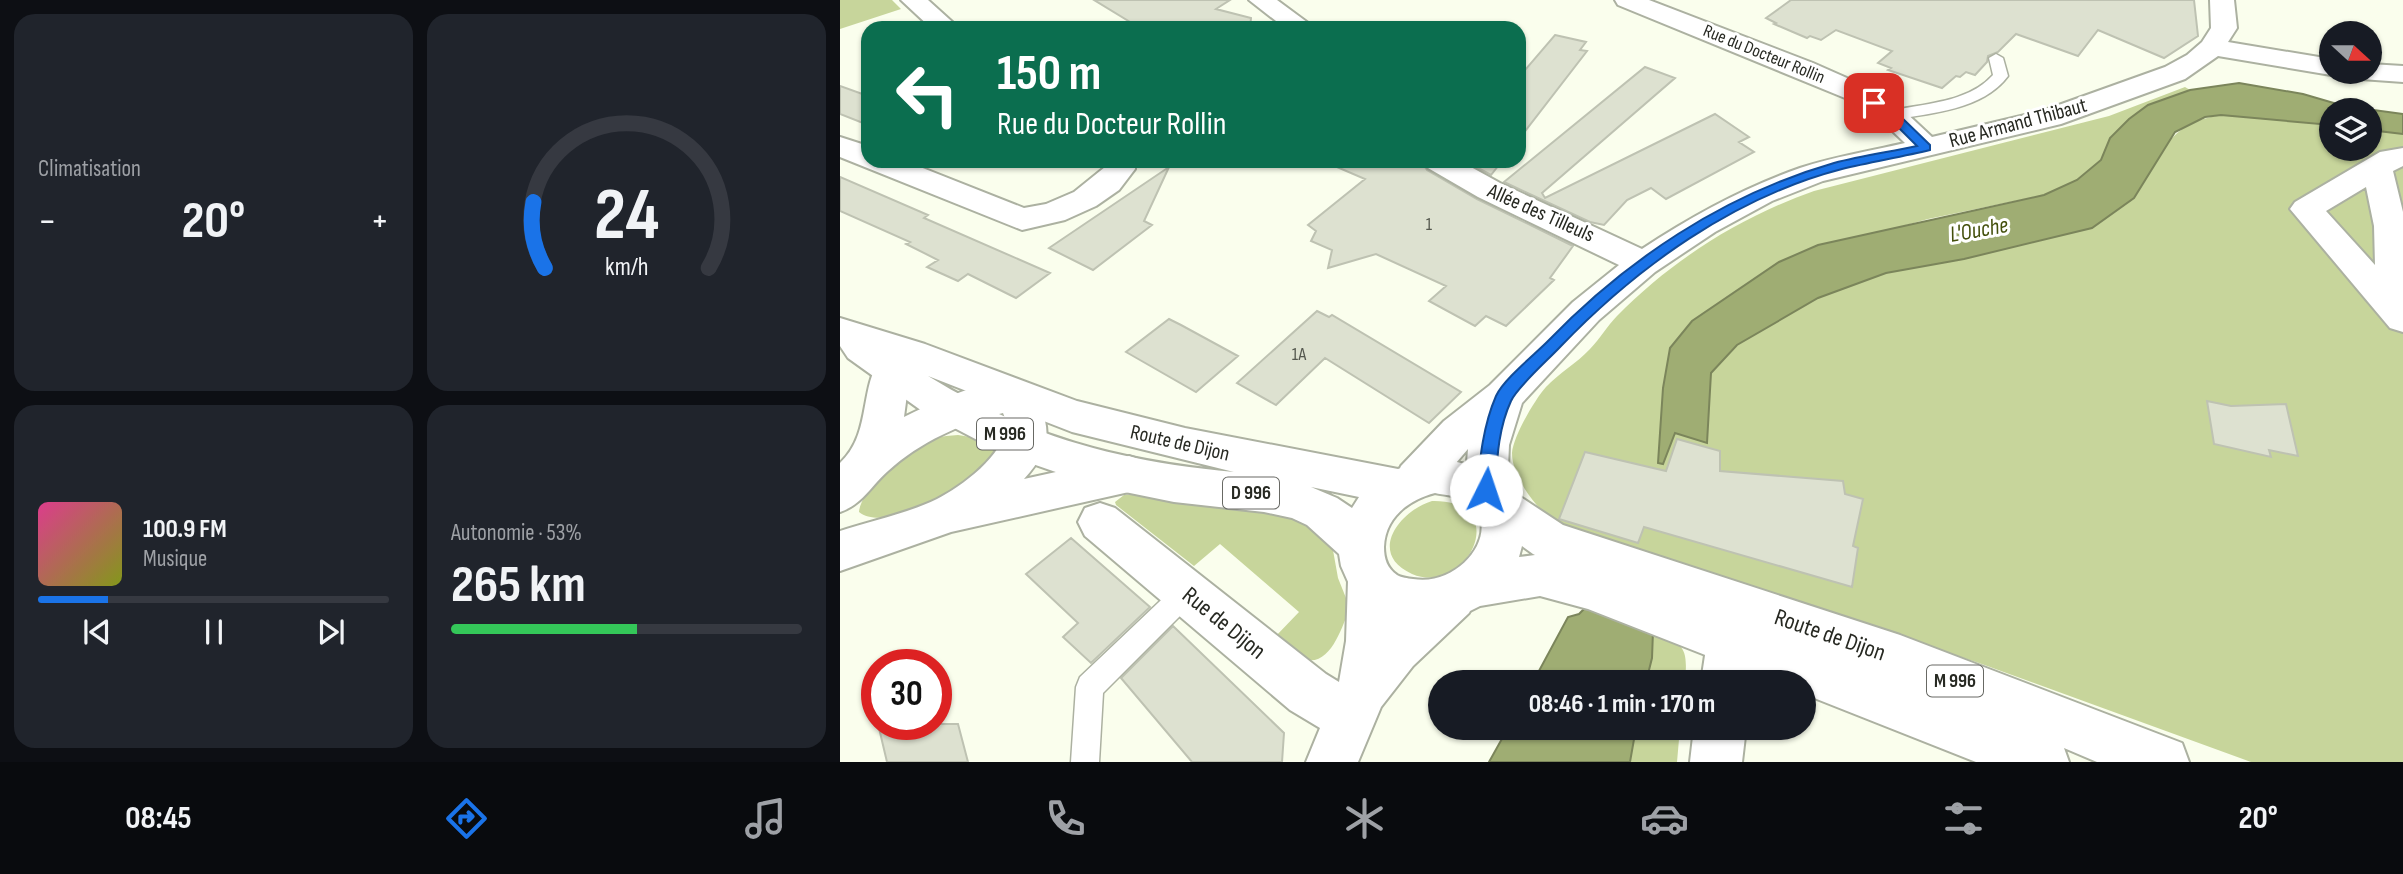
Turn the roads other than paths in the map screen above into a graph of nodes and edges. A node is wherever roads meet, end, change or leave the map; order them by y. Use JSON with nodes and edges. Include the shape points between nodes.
{"nodes":[{"id":1,"x":913,"y":0,"type":"edge"},
{"id":2,"x":1261,"y":0,"type":"edge"},
{"id":3,"x":1627,"y":0,"type":"edge"},
{"id":4,"x":2222,"y":0,"type":"edge"},
{"id":5,"x":938,"y":21,"type":"edge"},
{"id":6,"x":1292,"y":21,"type":"edge"},
{"id":7,"x":2212,"y":47,"type":"junction"},
{"id":8,"x":1996,"y":58,"type":"dead end"},
{"id":9,"x":2319,"y":65,"type":"edge"},
{"id":10,"x":2382,"y":73,"type":"edge"},
{"id":11,"x":2403,"y":74,"type":"edge"},
{"id":12,"x":1892,"y":115,"type":"junction"},
{"id":13,"x":840,"y":146,"type":"edge"},
{"id":14,"x":1926,"y":148,"type":"junction"},
{"id":15,"x":861,"y":154,"type":"edge"},
{"id":16,"x":2390,"y":162,"type":"edge"},
{"id":17,"x":895,"y":168,"type":"edge"},
{"id":18,"x":1120,"y":168,"type":"edge"},
{"id":19,"x":1450,"y":168,"type":"edge"},
{"id":20,"x":1643,"y":264,"type":"junction"},
{"id":21,"x":2395,"y":310,"type":"edge"},
{"id":22,"x":841,"y":332,"type":"edge"},
{"id":23,"x":891,"y":372,"type":"junction"},
{"id":24,"x":962,"y":395,"type":"junction"},
{"id":25,"x":1013,"y":395,"type":"junction"},
{"id":26,"x":1504,"y":396,"type":"junction"},
{"id":27,"x":1027,"y":444,"type":"junction"},
{"id":28,"x":870,"y":459,"type":"junction"},
{"id":29,"x":1129,"y":474,"type":"junction"},
{"id":30,"x":1408,"y":483,"type":"junction"},
{"id":31,"x":840,"y":494,"type":"edge"},
{"id":32,"x":1492,"y":498,"type":"junction"},
{"id":33,"x":951,"y":513,"type":"junction"},
{"id":34,"x":1100,"y":522,"type":"joint"},
{"id":35,"x":847,"y":545,"type":"edge"},
{"id":36,"x":1545,"y":557,"type":"junction"},
{"id":37,"x":1366,"y":563,"type":"junction"},
{"id":38,"x":1464,"y":592,"type":"junction"},
{"id":39,"x":1187,"y":593,"type":"junction"},
{"id":40,"x":1734,"y":643,"type":"edge"},
{"id":41,"x":1358,"y":704,"type":"junction"},
{"id":42,"x":1719,"y":740,"type":"edge"},
{"id":43,"x":1085,"y":762,"type":"edge"},
{"id":44,"x":1332,"y":762,"type":"edge"},
{"id":45,"x":1716,"y":762,"type":"edge"},
{"id":46,"x":2043,"y":762,"type":"edge"},
{"id":47,"x":2164,"y":762,"type":"edge"}],
"edges":[{"from":1,"to":5,"type":"street"},
{"from":2,"to":6,"type":"street"},
{"from":3,"to":12,"type":"street","name":"Rue du Docteur Rollin","via":[[1803,69]]},
{"from":4,"to":7,"type":"street","via":[[2224,28]]},
{"from":7,"to":9,"type":"street"},
{"from":7,"to":14,"type":"street","name":"Rue Armand Thibaut","via":[[2175,72],[2117,96],[2051,118]]},
{"from":8,"to":12,"type":"lane","via":[[2001,76],[1994,86],[1958,102]]},
{"from":10,"to":11,"type":"street"},
{"from":12,"to":14,"type":"street","name":"Rue du Docteur Rollin"},
{"from":13,"to":15,"type":"street"},
{"from":14,"to":20,"type":"street","name":"Rue Armand Thibaut","via":[[1837,167],[1761,194],[1703,224]]},
{"from":16,"to":21,"type":"street"},
{"from":16,"to":21,"type":"street","via":[[2306,209]]},
{"from":17,"to":18,"type":"street","via":[[1023,219],[1054,213],[1085,199]]},
{"from":19,"to":20,"type":"street","name":"Allée des Tilleuls","via":[[1547,219],[1607,242]]},
{"from":20,"to":26,"type":"street","name":"Rue Armand Thibaut","via":[[1586,311]]},
{"from":22,"to":23,"type":"street","number":"M 996"},
{"from":22,"to":24,"type":"street","number":"M 996","via":[[912,354]]},
{"from":23,"to":24,"type":"street","number":"M 996"},
{"from":23,"to":28,"type":"street","via":[[886,411]]},
{"from":24,"to":25,"type":"street"},
{"from":24,"to":27,"type":"street","number":"M 996"},
{"from":24,"to":28,"type":"street","via":[[926,426]]},
{"from":25,"to":27,"type":"street","via":[[1029,422]]},
{"from":25,"to":30,"type":"street","name":"Route de Dijon","number":"M 996","via":[[1161,439]]},
{"from":26,"to":30,"type":"street","name":"Rue Armand Thibaut"},
{"from":26,"to":32,"type":"street","name":"Rue Armand Thibaut","via":[[1489,445]]},
{"from":27,"to":29,"type":"street","number":"M 996","via":[[1074,462]]},
{"from":27,"to":33,"type":"street","via":[[987,487]]},
{"from":28,"to":31,"type":"street"},
{"from":29,"to":33,"type":"street"},
{"from":29,"to":34,"type":"lane","via":[[1093,502],[1094,516]]},
{"from":29,"to":37,"type":"street","name":"Route de Dijon","number":"D 996","via":[[1295,501],[1328,515]]},
{"from":30,"to":32,"type":"street","via":[[1435,475],[1454,476],[1472,481]]},
{"from":30,"to":37,"type":"street","via":[[1371,512],[1363,528]]},
{"from":32,"to":36,"type":"street","name":"Route de Dijon","number":"M 996"},
{"from":32,"to":38,"type":"street","via":[[1505,526],[1503,547],[1492,568]]},
{"from":33,"to":35,"type":"street"},
{"from":34,"to":39,"type":"street","name":"Rue de Dijon"},
{"from":36,"to":38,"type":"street","name":"Route de Dijon","number":"M 996"},
{"from":36,"to":40,"type":"street","name":"Route de Dijon","number":"M 996","via":[[1588,588]]},
{"from":37,"to":38,"type":"street","via":[[1386,594],[1406,602],[1429,603]]},
{"from":37,"to":41,"type":"street","via":[[1370,641]]},
{"from":38,"to":41,"type":"street","via":[[1396,649]]},
{"from":39,"to":41,"type":"street","name":"Rue de Dijon","via":[[1308,692]]},
{"from":39,"to":43,"type":"lane","via":[[1090,687]]},
{"from":40,"to":46,"type":"street","name":"Route de Dijon","number":"M 996"},
{"from":40,"to":47,"type":"street","name":"Route de Dijon","number":"M 996","via":[[1900,659]]},
{"from":41,"to":44,"type":"street"},
{"from":42,"to":45,"type":"street"}]}
